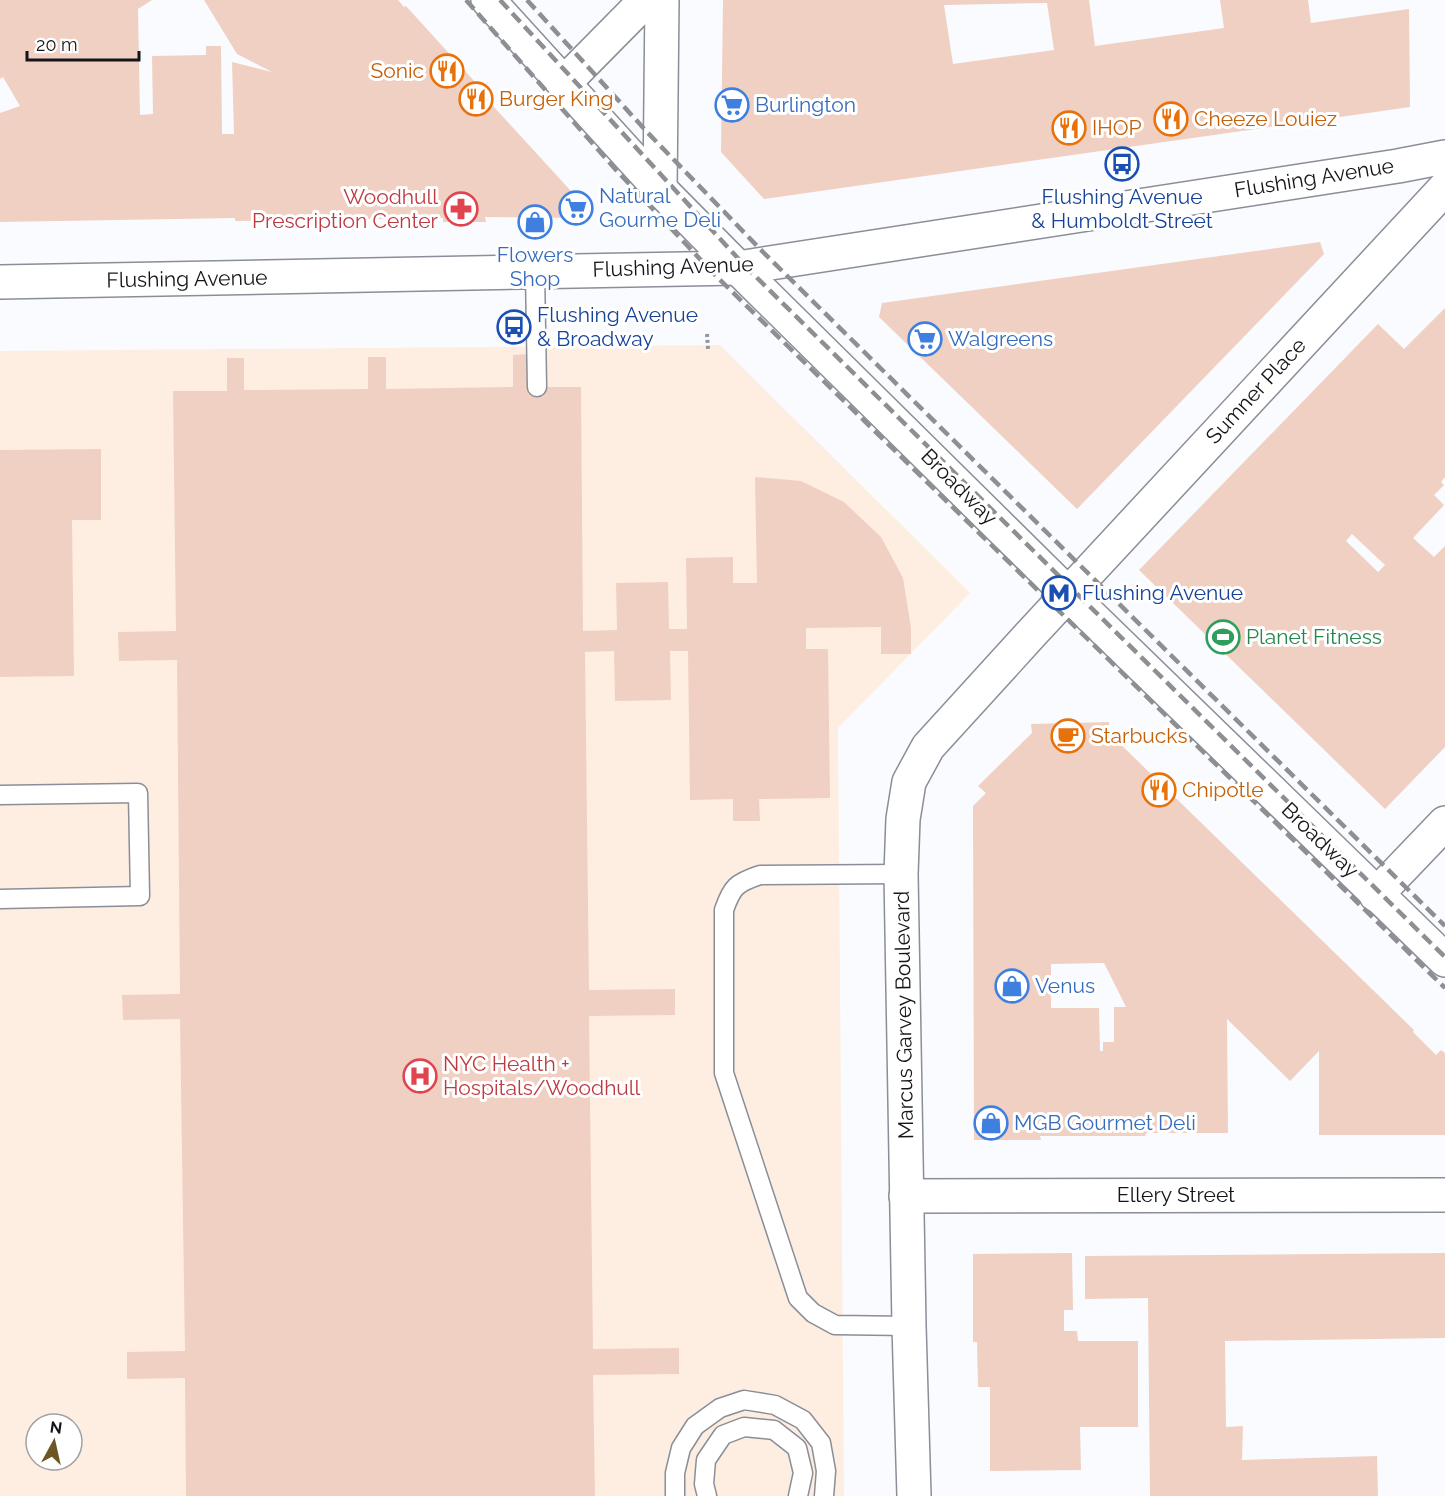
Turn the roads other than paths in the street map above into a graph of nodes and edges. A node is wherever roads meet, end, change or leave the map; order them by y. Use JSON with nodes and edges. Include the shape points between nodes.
{"nodes":[{"id":1,"x":488,"y":0,"type":"edge"},
{"id":2,"x":646,"y":0,"type":"edge"},
{"id":3,"x":662,"y":0,"type":"edge"},
{"id":4,"x":564,"y":83,"type":"junction"},
{"id":5,"x":1445,"y":157,"type":"edge"},
{"id":6,"x":1445,"y":188,"type":"edge"},
{"id":7,"x":660,"y":189,"type":"junction"},
{"id":8,"x":738,"y":268,"type":"junction"},
{"id":9,"x":535,"y":272,"type":"junction"},
{"id":10,"x":0,"y":282,"type":"edge"},
{"id":11,"x":537,"y":387,"type":"dead end"},
{"id":12,"x":1068,"y":594,"type":"junction"},
{"id":13,"x":0,"y":795,"type":"edge"},
{"id":14,"x":1445,"y":823,"type":"edge"},
{"id":15,"x":901,"y":874,"type":"junction"},
{"id":16,"x":1376,"y":895,"type":"junction"},
{"id":17,"x":0,"y":899,"type":"edge"},
{"id":18,"x":1445,"y":960,"type":"edge"},
{"id":19,"x":1445,"y":1195,"type":"edge"},
{"id":20,"x":906,"y":1196,"type":"junction"},
{"id":21,"x":909,"y":1326,"type":"junction"},
{"id":22,"x":675,"y":1496,"type":"edge"},
{"id":23,"x":707,"y":1496,"type":"edge"},
{"id":24,"x":798,"y":1496,"type":"edge"},
{"id":25,"x":824,"y":1496,"type":"edge"},
{"id":26,"x":914,"y":1496,"type":"edge"}],
"edges":[{"from":1,"to":4,"type":"main road","name":"Broadway"},
{"from":2,"to":4,"type":"main road"},
{"from":3,"to":7,"type":"main road"},
{"from":4,"to":7,"type":"main road","name":"Broadway"},
{"from":5,"to":8,"type":"main road","name":"Flushing Avenue"},
{"from":6,"to":12,"type":"main road","name":"Sumner Place"},
{"from":7,"to":8,"type":"main road","name":"Broadway"},
{"from":8,"to":9,"type":"main road","name":"Flushing Avenue"},
{"from":8,"to":12,"type":"main road","name":"Broadway"},
{"from":9,"to":10,"type":"main road","name":"Flushing Avenue"},
{"from":9,"to":11,"type":"lane"},
{"from":12,"to":15,"type":"main road","name":"Marcus Garvey Boulevard","via":[[928,747],[909,782]]},
{"from":12,"to":16,"type":"main road","name":"Broadway"},
{"from":13,"to":17,"type":"lane","via":[[138,793],[141,897]]},
{"from":14,"to":16,"type":"main road"},
{"from":15,"to":20,"type":"main road","name":"Marcus Garvey Boulevard"},
{"from":15,"to":21,"type":"lane","via":[[760,875],[742,881],[730,893],[724,910],[724,1073],[798,1298],[813,1313],[835,1325]]},
{"from":16,"to":18,"type":"main road","name":"Broadway"},
{"from":19,"to":20,"type":"main road","name":"Ellery Street"},
{"from":20,"to":21,"type":"main road","name":"Marcus Garvey Boulevard"},
{"from":21,"to":26,"type":"main road","name":"Marcus Garvey Boulevard"},
{"from":22,"to":25,"type":"lane","via":[[681,1448],[695,1426],[720,1408],[744,1400],[775,1405],[803,1420],[821,1443],[826,1471]]},
{"from":23,"to":24,"type":"lane","via":[[706,1460],[723,1435],[744,1427],[774,1430],[797,1448],[803,1473]]}]}
